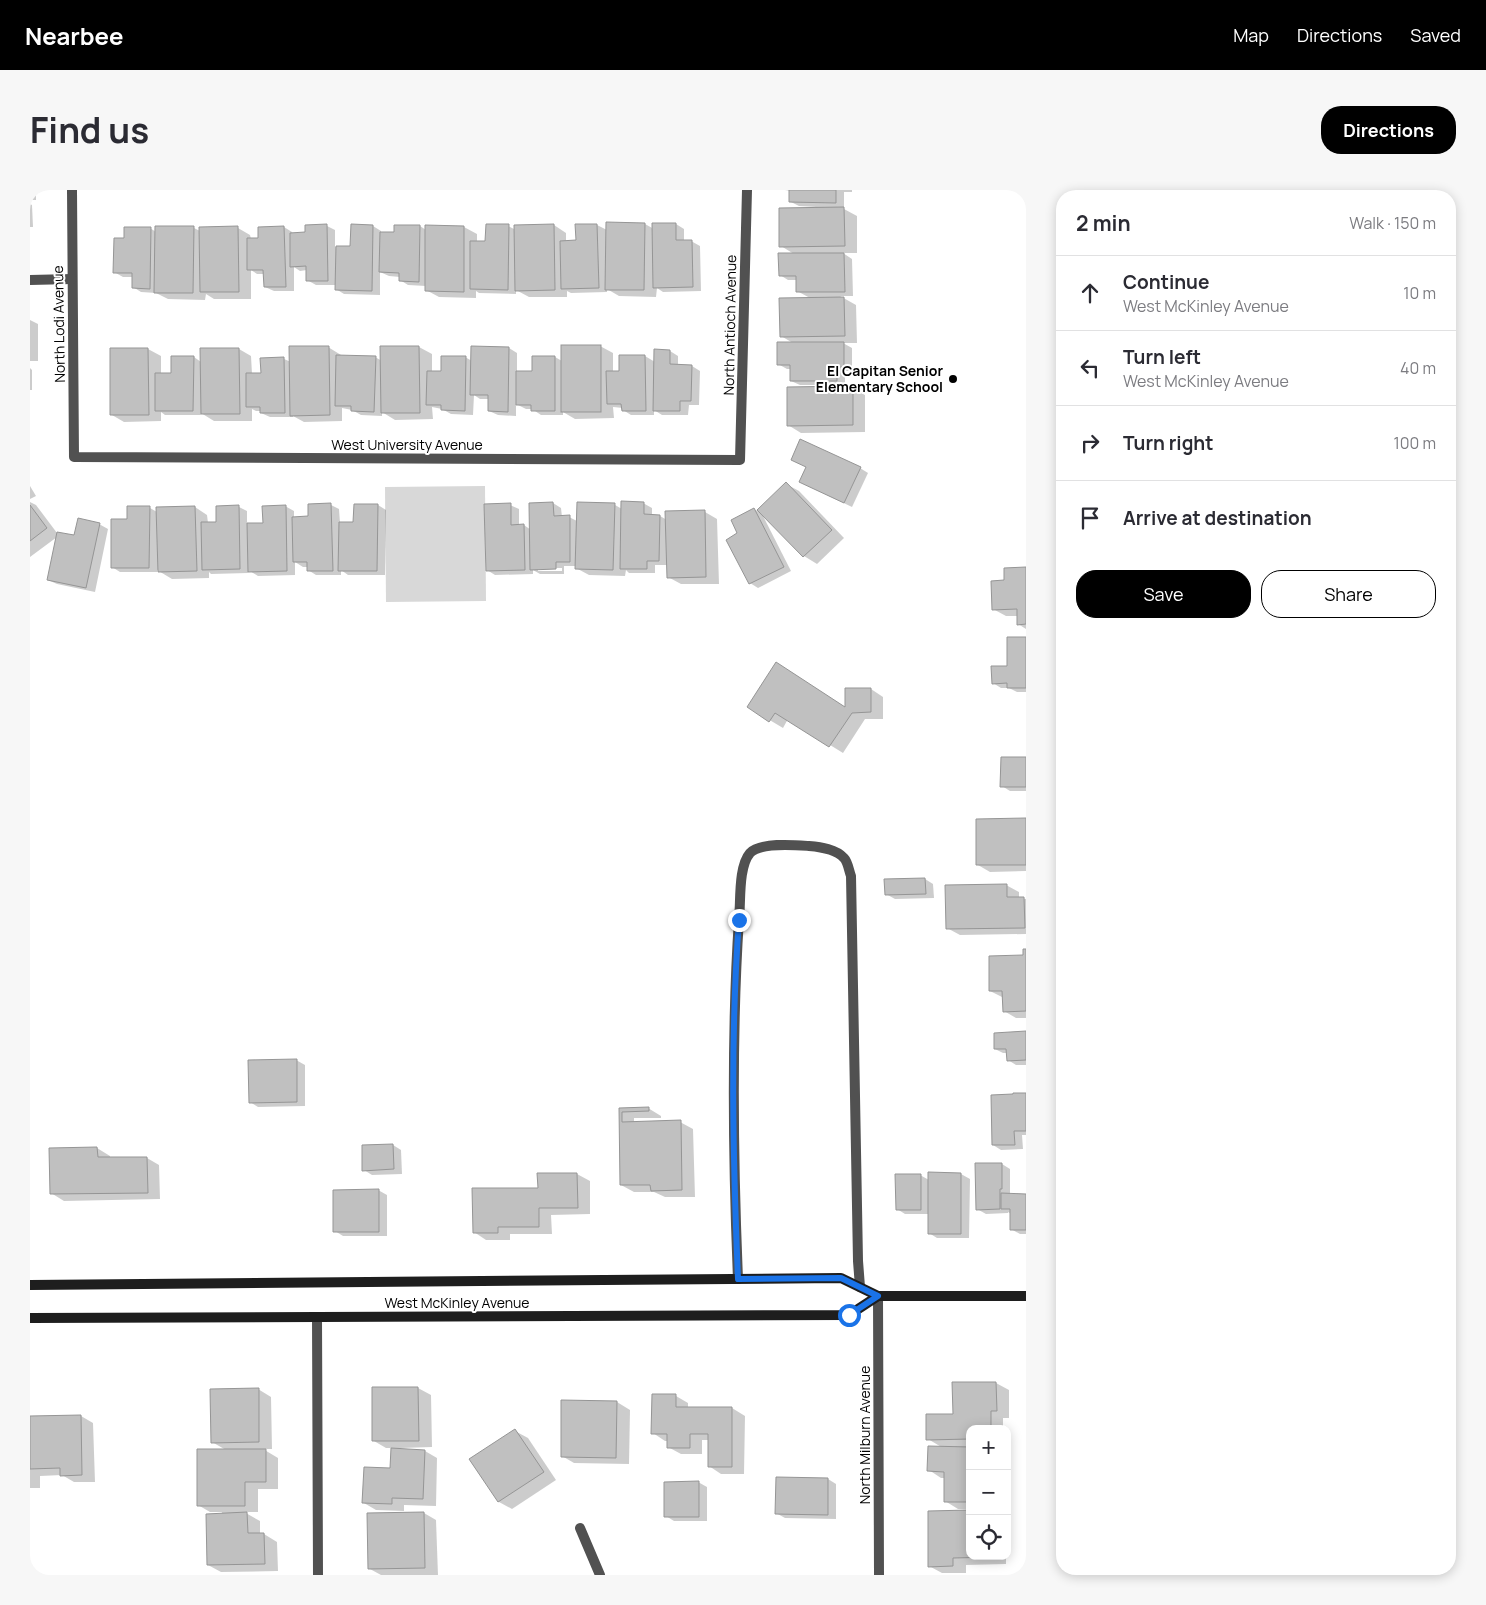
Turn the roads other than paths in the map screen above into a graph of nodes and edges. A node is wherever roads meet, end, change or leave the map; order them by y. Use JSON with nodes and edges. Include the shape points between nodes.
{"nodes":[{"id":1,"x":72,"y":190,"type":"edge"},
{"id":2,"x":747,"y":190,"type":"edge"},
{"id":3,"x":72,"y":279,"type":"junction"},
{"id":4,"x":30,"y":280,"type":"edge"},
{"id":5,"x":74,"y":457,"type":"joint"},
{"id":6,"x":740,"y":460,"type":"joint"},
{"id":7,"x":738,"y":1279,"type":"junction"},
{"id":8,"x":30,"y":1285,"type":"edge"},
{"id":9,"x":860,"y":1287,"type":"junction"},
{"id":10,"x":878,"y":1296,"type":"junction"},
{"id":11,"x":1026,"y":1296,"type":"edge"},
{"id":12,"x":317,"y":1317,"type":"junction"},
{"id":13,"x":30,"y":1318,"type":"edge"},
{"id":14,"x":580,"y":1528,"type":"dead end"},
{"id":15,"x":318,"y":1575,"type":"edge"},
{"id":16,"x":600,"y":1575,"type":"edge"},
{"id":17,"x":879,"y":1575,"type":"edge"}],
"edges":[{"from":1,"to":3,"type":"street","name":"North Lodi Avenue"},
{"from":2,"to":6,"type":"street","name":"North Antioch Avenue"},
{"from":3,"to":4,"type":"street"},
{"from":3,"to":5,"type":"street","name":"North Lodi Avenue"},
{"from":5,"to":6,"type":"street","name":"West University Avenue"},
{"from":7,"to":8,"type":"main road","name":"West McKinley Avenue"},
{"from":7,"to":9,"type":"main road","name":"West McKinley Avenue","via":[[841,1278]]},
{"from":7,"to":9,"type":"street","via":[[733,1069],[743,868],[750,853],[760,848],[811,846],[831,850],[845,859],[850,876]]},
{"from":9,"to":10,"type":"main road","name":"West McKinley Avenue"},
{"from":10,"to":11,"type":"main road","name":"West McKinley Avenue"},
{"from":10,"to":12,"type":"main road","name":"West McKinley Avenue","via":[[849,1315]]},
{"from":10,"to":17,"type":"street","name":"North Milburn Avenue"},
{"from":12,"to":13,"type":"main road","name":"West McKinley Avenue"},
{"from":12,"to":15,"type":"street"},
{"from":14,"to":16,"type":"street"}]}
